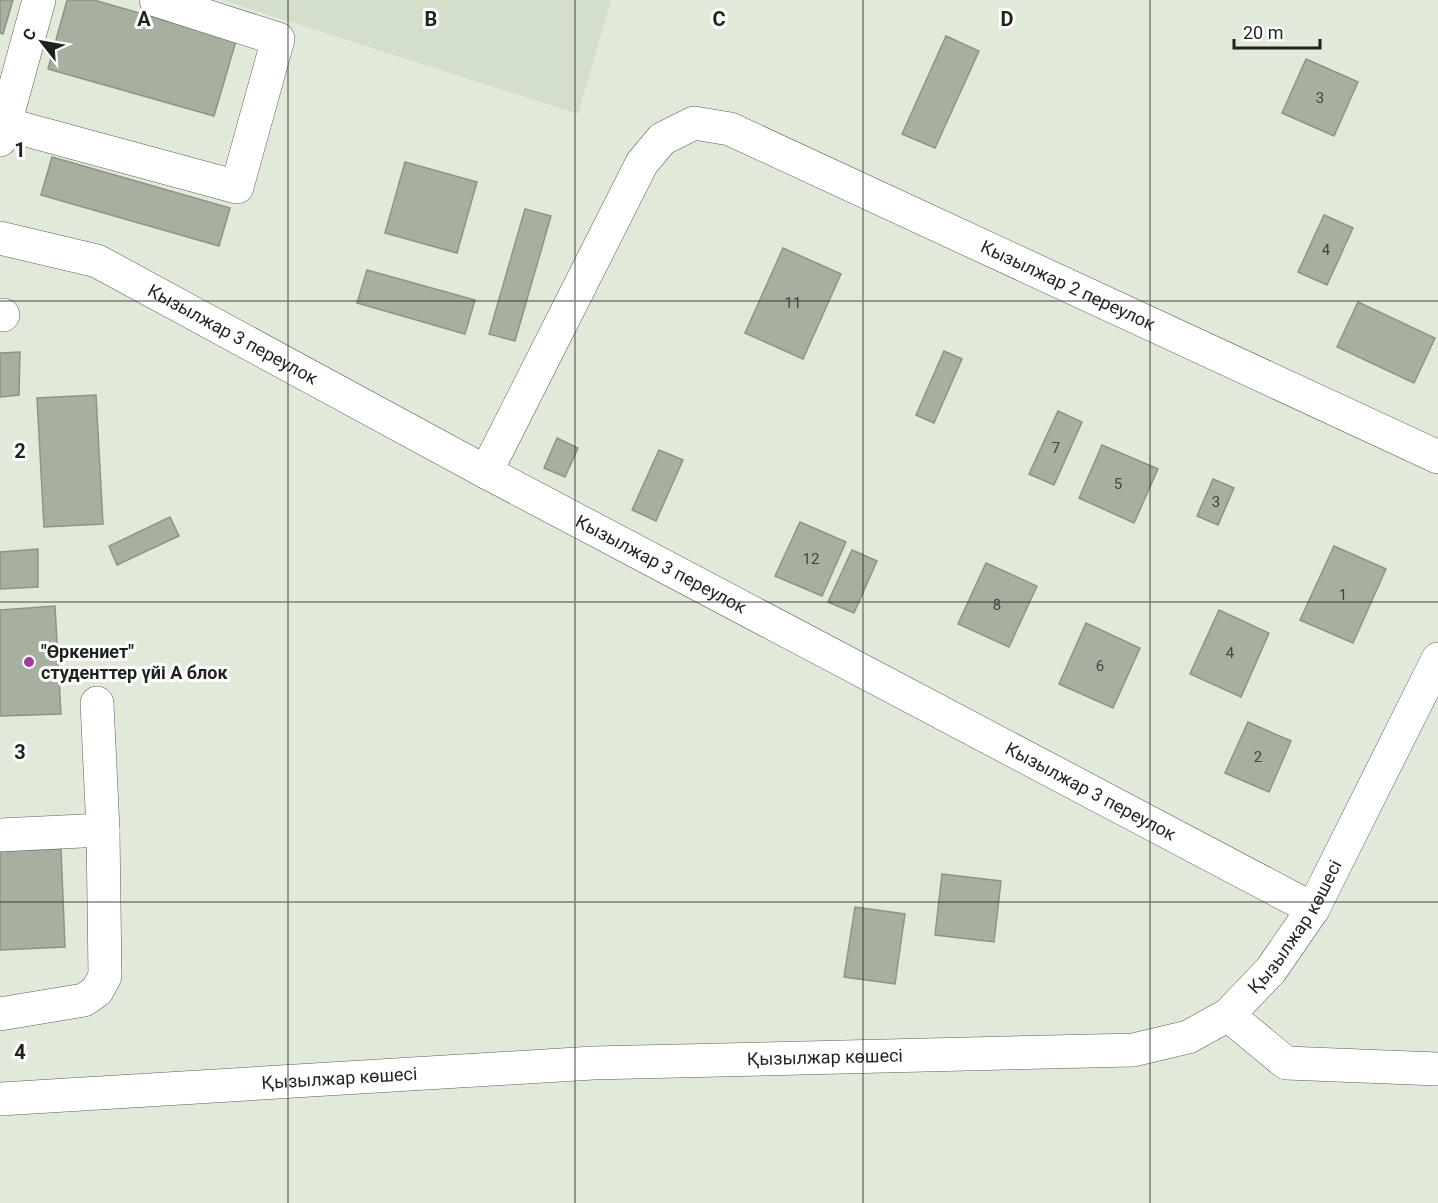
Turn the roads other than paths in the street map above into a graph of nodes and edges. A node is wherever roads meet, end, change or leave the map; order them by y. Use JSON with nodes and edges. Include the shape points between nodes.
{"nodes":[{"id":1,"x":39,"y":0,"type":"edge"},
{"id":2,"x":156,"y":0,"type":"edge"},
{"id":3,"x":3,"y":132,"type":"edge"},
{"id":4,"x":0,"y":238,"type":"edge"},
{"id":5,"x":1438,"y":457,"type":"edge"},
{"id":6,"x":486,"y":472,"type":"junction"},
{"id":7,"x":1438,"y":659,"type":"edge"},
{"id":8,"x":97,"y":703,"type":"dead end"},
{"id":9,"x":103,"y":830,"type":"junction"},
{"id":10,"x":0,"y":835,"type":"edge"},
{"id":11,"x":1313,"y":909,"type":"junction"},
{"id":12,"x":0,"y":1014,"type":"edge"},
{"id":13,"x":1228,"y":1015,"type":"junction"},
{"id":14,"x":1438,"y":1069,"type":"edge"},
{"id":15,"x":0,"y":1099,"type":"edge"}],
"edges":[{"from":1,"to":3,"type":"street"},
{"from":2,"to":3,"type":"street","via":[[278,39],[237,187]]},
{"from":4,"to":6,"type":"street","name":"Кызылжар 3 переулок","via":[[97,261]]},
{"from":5,"to":6,"type":"street","name":"Кызылжар 2 переулок","via":[[730,129],[694,123],[662,139],[642,163]]},
{"from":6,"to":11,"type":"street","name":"Кызылжар 3 переулок"},
{"from":7,"to":11,"type":"street","name":"Қызылжар көшесі"},
{"from":8,"to":9,"type":"street"},
{"from":9,"to":10,"type":"street"},
{"from":9,"to":12,"type":"street","via":[[105,976],[97,991],[84,1000]]},
{"from":11,"to":13,"type":"street","name":"Қызылжар көшесі","via":[[1271,970]]},
{"from":13,"to":14,"type":"street","via":[[1286,1063]]},
{"from":13,"to":15,"type":"street","name":"Қызылжар көшесі","via":[[1188,1037],[1132,1050],[593,1063]]}]}
